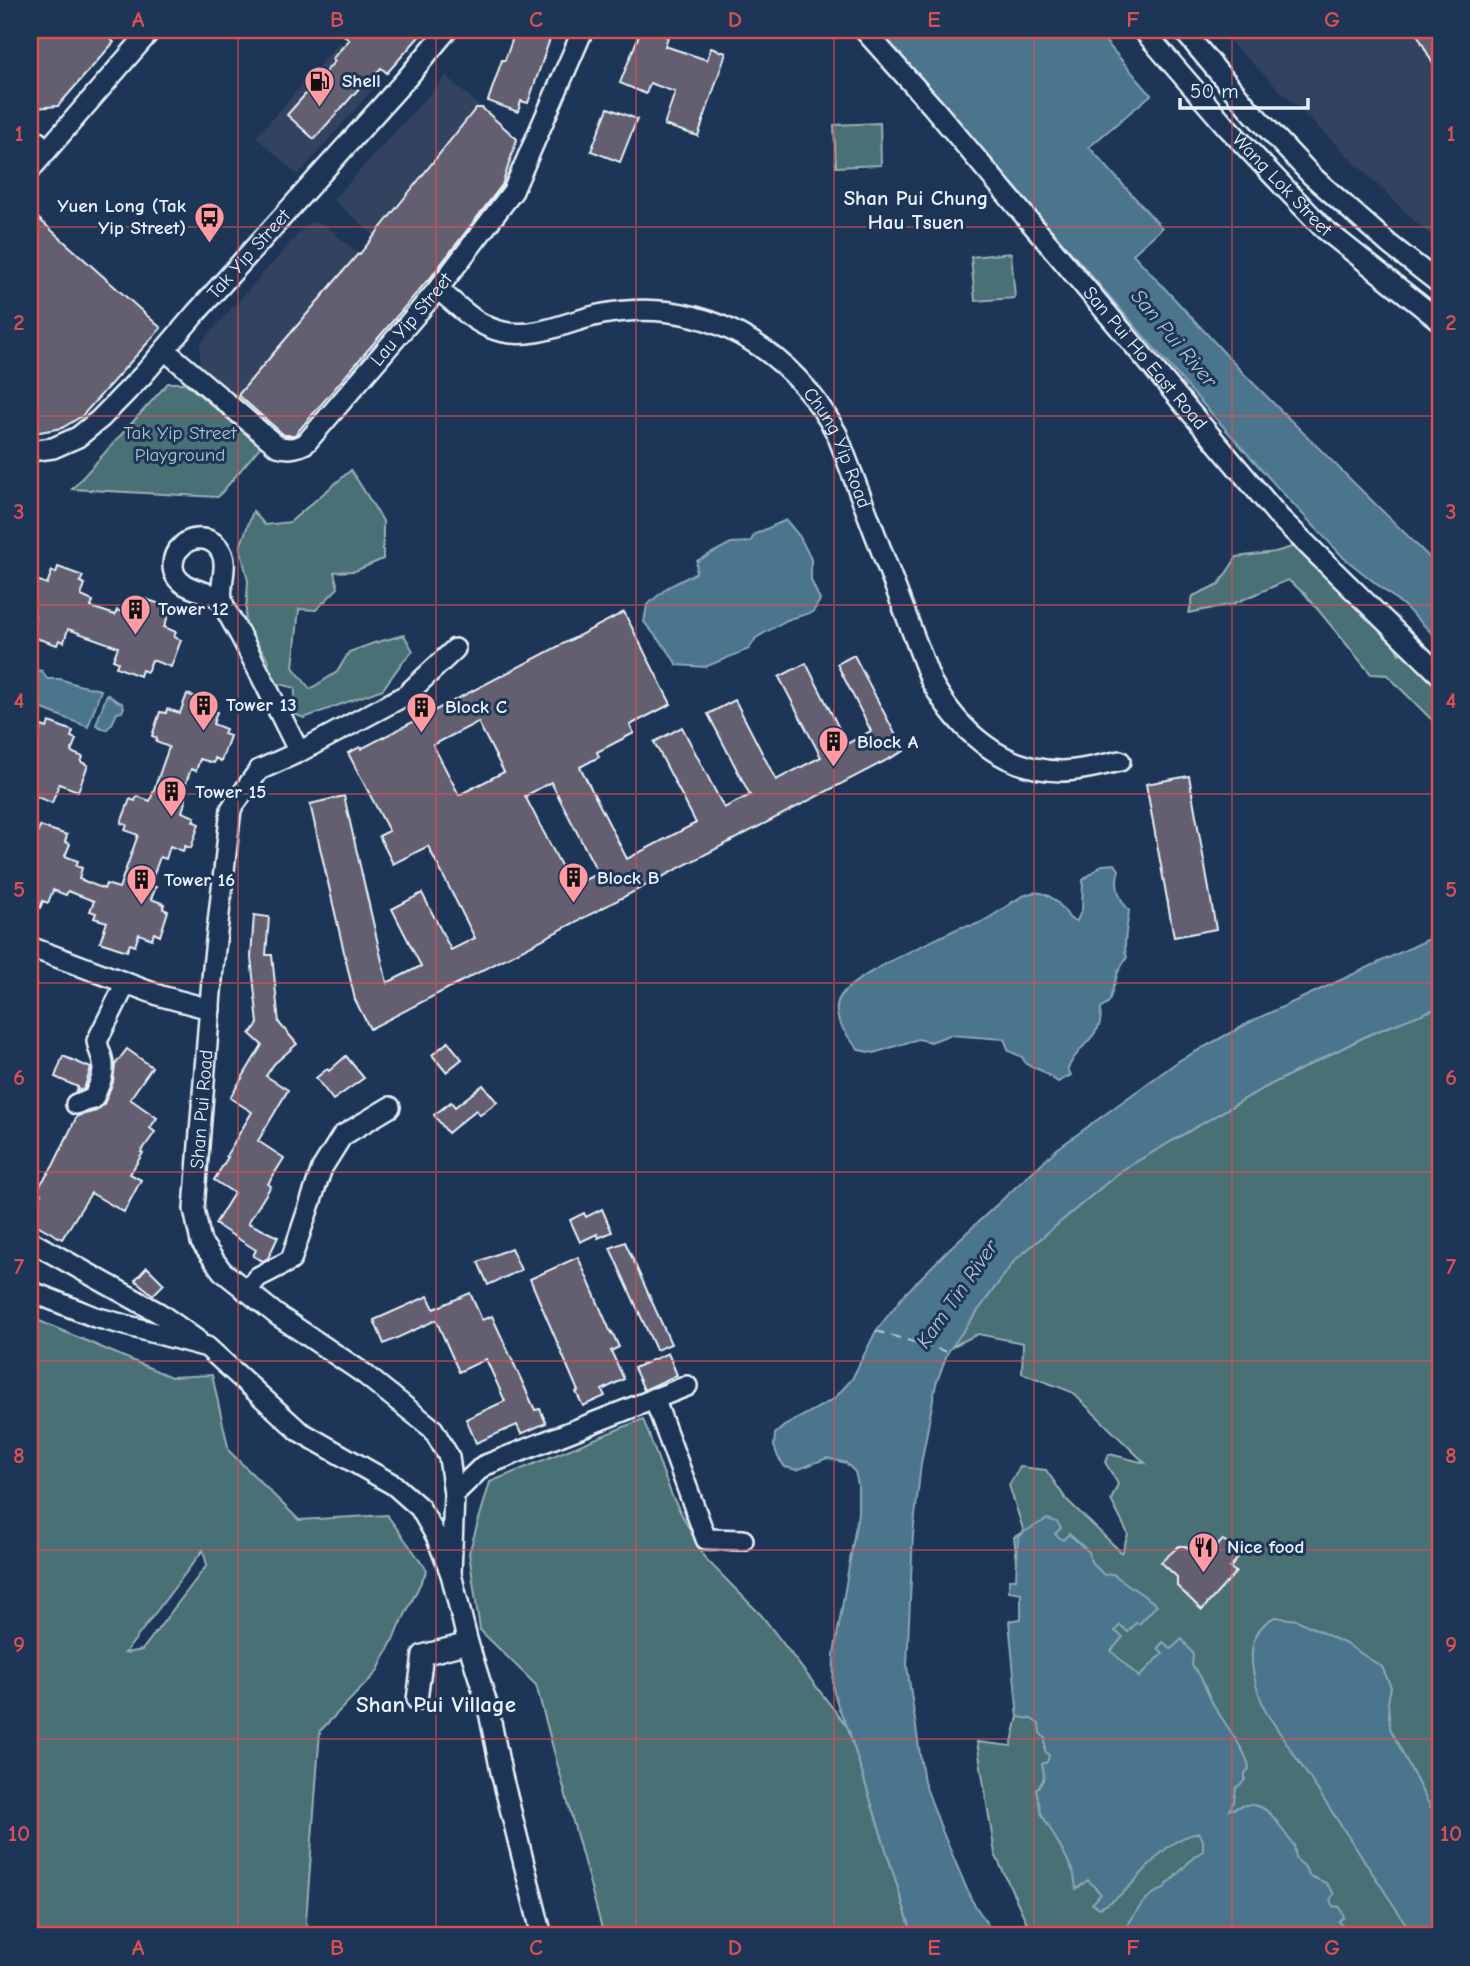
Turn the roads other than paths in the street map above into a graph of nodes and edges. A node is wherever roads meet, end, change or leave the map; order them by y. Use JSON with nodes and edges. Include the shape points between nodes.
{"nodes":[{"id":1,"x":152,"y":30,"type":"edge"},
{"id":2,"x":447,"y":30,"type":"edge"},
{"id":3,"x":583,"y":30,"type":"edge"},
{"id":4,"x":864,"y":30,"type":"edge"},
{"id":5,"x":1143,"y":30,"type":"edge"},
{"id":6,"x":1183,"y":30,"type":"edge"},
{"id":7,"x":30,"y":135,"type":"edge"},
{"id":8,"x":47,"y":150,"type":"junction"},
{"id":9,"x":30,"y":170,"type":"edge"},
{"id":10,"x":1440,"y":284,"type":"edge"},
{"id":11,"x":438,"y":289,"type":"junction"},
{"id":12,"x":1440,"y":321,"type":"edge"},
{"id":13,"x":165,"y":350,"type":"junction"},
{"id":14,"x":30,"y":451,"type":"edge"},
{"id":15,"x":222,"y":599,"type":"dead end"},
{"id":16,"x":455,"y":649,"type":"dead end"},
{"id":17,"x":1440,"y":675,"type":"edge"},
{"id":18,"x":299,"y":752,"type":"junction"},
{"id":19,"x":1120,"y":761,"type":"dead end"},
{"id":20,"x":30,"y":947,"type":"edge"},
{"id":21,"x":126,"y":983,"type":"junction"},
{"id":22,"x":210,"y":1009,"type":"junction"},
{"id":23,"x":76,"y":1104,"type":"dead end"},
{"id":24,"x":390,"y":1107,"type":"dead end"},
{"id":25,"x":30,"y":1241,"type":"edge"},
{"id":26,"x":30,"y":1290,"type":"edge"},
{"id":27,"x":246,"y":1291,"type":"junction"},
{"id":28,"x":207,"y":1347,"type":"junction"},
{"id":29,"x":687,"y":1386,"type":"dead end"},
{"id":30,"x":654,"y":1398,"type":"junction"},
{"id":31,"x":454,"y":1494,"type":"junction"},
{"id":32,"x":743,"y":1539,"type":"dead end"},
{"id":33,"x":451,"y":1574,"type":"junction"},
{"id":34,"x":468,"y":1643,"type":"junction"},
{"id":35,"x":417,"y":1700,"type":"dead end"},
{"id":36,"x":542,"y":1936,"type":"edge"}],
"edges":[{"from":1,"to":8,"type":"street"},
{"from":2,"to":13,"type":"street","name":"Tak Yip Street"},
{"from":3,"to":11,"type":"street","name":"Lau Yip Street","via":[[513,191]]},
{"from":4,"to":17,"type":"street","name":"San Pui Ho East Road","via":[[1279,517]]},
{"from":5,"to":12,"type":"street","name":"Wang Lok Street","via":[[1323,228]]},
{"from":6,"to":10,"type":"street","name":"Wang Lok Street","via":[[1312,176]]},
{"from":7,"to":8,"type":"street"},
{"from":8,"to":9,"type":"street"},
{"from":11,"to":13,"type":"street","name":"Lau Yip Street","via":[[297,448],[277,446]]},
{"from":11,"to":19,"type":"street","name":"Chung Yip Road","via":[[475,320],[503,332],[539,332],[618,312],[671,312],[727,329],[769,352],[805,386],[837,434],[931,681],[954,717],[984,745],[1027,766],[1061,771]]},
{"from":13,"to":14,"type":"street","name":"Tak Yip Street","via":[[78,437],[53,448]]},
{"from":15,"to":18,"type":"street"},
{"from":16,"to":18,"type":"street","name":"Shan Pui Road","via":[[406,695]]},
{"from":18,"to":22,"type":"street","name":"Shan Pui Road","via":[[258,769],[232,808]]},
{"from":20,"to":21,"type":"street"},
{"from":21,"to":22,"type":"street"},
{"from":21,"to":23,"type":"street","via":[[97,1041],[103,1076],[93,1099]]},
{"from":22,"to":27,"type":"street","name":"Shan Pui Road","via":[[194,1209],[201,1242],[222,1271]]},
{"from":24,"to":27,"type":"street","via":[[342,1136],[321,1168],[291,1260],[258,1277]]},
{"from":25,"to":28,"type":"street","via":[[159,1313]]},
{"from":26,"to":28,"type":"street","via":[[95,1317]]},
{"from":27,"to":31,"type":"street","name":"Shan Pui Road","via":[[433,1429],[449,1457]]},
{"from":28,"to":33,"type":"street","via":[[299,1431],[394,1485],[420,1508]]},
{"from":29,"to":30,"type":"street"},
{"from":30,"to":31,"type":"street","via":[[483,1466]]},
{"from":30,"to":32,"type":"street","via":[[706,1539]]},
{"from":31,"to":33,"type":"street","name":"Shan Pui Road"},
{"from":33,"to":34,"type":"street"},
{"from":34,"to":35,"type":"street","via":[[423,1655]]},
{"from":34,"to":36,"type":"street","via":[[488,1707]]}]}
